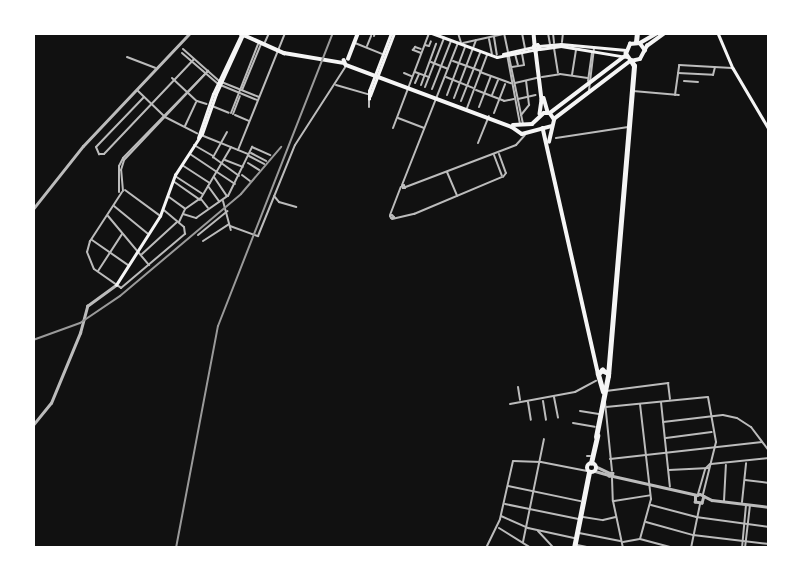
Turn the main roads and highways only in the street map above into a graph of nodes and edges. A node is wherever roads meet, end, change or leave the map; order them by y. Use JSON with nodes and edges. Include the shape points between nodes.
{"nodes":[{"id":1,"x":358,"y":33,"type":"edge"},
{"id":2,"x":392,"y":33,"type":"edge"},
{"id":3,"x":432,"y":33,"type":"edge"},
{"id":4,"x":535,"y":33,"type":"edge"},
{"id":5,"x":637,"y":33,"type":"edge"},
{"id":6,"x":657,"y":33,"type":"edge"},
{"id":7,"x":665,"y":33,"type":"edge"},
{"id":8,"x":718,"y":33,"type":"edge"},
{"id":9,"x":244,"y":34,"type":"edge"},
{"id":10,"x":455,"y":40,"type":"edge"},
{"id":11,"x":638,"y":43,"type":"junction"},
{"id":12,"x":561,"y":45,"type":"junction"},
{"id":13,"x":537,"y":48,"type":"junction"},
{"id":14,"x":593,"y":49,"type":"junction"},
{"id":15,"x":645,"y":50,"type":"junction"},
{"id":16,"x":522,"y":51,"type":"junction"},
{"id":17,"x":508,"y":54,"type":"junction"},
{"id":18,"x":627,"y":58,"type":"junction"},
{"id":19,"x":638,"y":60,"type":"junction"},
{"id":20,"x":346,"y":64,"type":"junction"},
{"id":21,"x":377,"y":74,"type":"junction"},
{"id":22,"x":540,"y":78,"type":"junction"},
{"id":23,"x":590,"y":87,"type":"junction"},
{"id":24,"x":631,"y":90,"type":"junction"},
{"id":25,"x":369,"y":96,"type":"road end"},
{"id":26,"x":549,"y":113,"type":"junction"},
{"id":27,"x":539,"y":116,"type":"junction"},
{"id":28,"x":554,"y":118,"type":"junction"},
{"id":29,"x":551,"y":126,"type":"junction"},
{"id":30,"x":543,"y":128,"type":"junction"},
{"id":31,"x":523,"y":129,"type":"junction"},
{"id":32,"x":769,"y":129,"type":"edge"},
{"id":33,"x":550,"y":163,"type":"junction"},
{"id":34,"x":116,"y":285,"type":"road end"},
{"id":35,"x":601,"y":375,"type":"junction"},
{"id":36,"x":596,"y":437,"type":"junction"},
{"id":37,"x":575,"y":546,"type":"edge"}],
"edges":[{"from":1,"to":20,"type":"main road"},
{"from":2,"to":21,"type":"main road"},
{"from":2,"to":21,"type":"main road"},
{"from":3,"to":10,"type":"main road"},
{"from":4,"to":13,"type":"main road"},
{"from":5,"to":11,"type":"highway"},
{"from":6,"to":11,"type":"main road"},
{"from":7,"to":15,"type":"main road"},
{"from":8,"to":32,"type":"main road"},
{"from":9,"to":20,"type":"main road","via":[[279,50]]},
{"from":9,"to":34,"type":"main road","via":[[200,134],[172,181],[160,216]]},
{"from":10,"to":17,"type":"main road","via":[[493,55]]},
{"from":11,"to":15,"type":"main road"},
{"from":11,"to":18,"type":"main road"},
{"from":12,"to":13,"type":"main road"},
{"from":12,"to":14,"type":"main road"},
{"from":12,"to":14,"type":"main road"},
{"from":13,"to":16,"type":"main road"},
{"from":13,"to":22,"type":"main road"},
{"from":14,"to":18,"type":"main road"},
{"from":15,"to":19,"type":"main road"},
{"from":16,"to":17,"type":"main road"},
{"from":16,"to":17,"type":"main road"},
{"from":18,"to":19,"type":"main road"},
{"from":18,"to":23,"type":"main road"},
{"from":18,"to":24,"type":"highway"},
{"from":19,"to":24,"type":"highway"},
{"from":20,"to":21,"type":"main road"},
{"from":21,"to":25,"type":"main road"},
{"from":21,"to":31,"type":"main road"},
{"from":22,"to":26,"type":"main road"},
{"from":22,"to":27,"type":"main road"},
{"from":23,"to":26,"type":"main road"},
{"from":23,"to":28,"type":"main road"},
{"from":24,"to":35,"type":"highway","via":[[608,359]]},
{"from":26,"to":27,"type":"main road"},
{"from":26,"to":28,"type":"main road"},
{"from":27,"to":30,"type":"main road"},
{"from":27,"to":31,"type":"main road"},
{"from":28,"to":29,"type":"main road"},
{"from":29,"to":30,"type":"main road"},
{"from":29,"to":33,"type":"main road"},
{"from":30,"to":31,"type":"main road"},
{"from":30,"to":33,"type":"main road"},
{"from":31,"to":33,"type":"main road","via":[[545,134]]},
{"from":33,"to":35,"type":"main road"},
{"from":35,"to":36,"type":"highway","via":[[603,400]]},
{"from":35,"to":36,"type":"highway","via":[[606,405]]},
{"from":36,"to":37,"type":"highway"}]}
